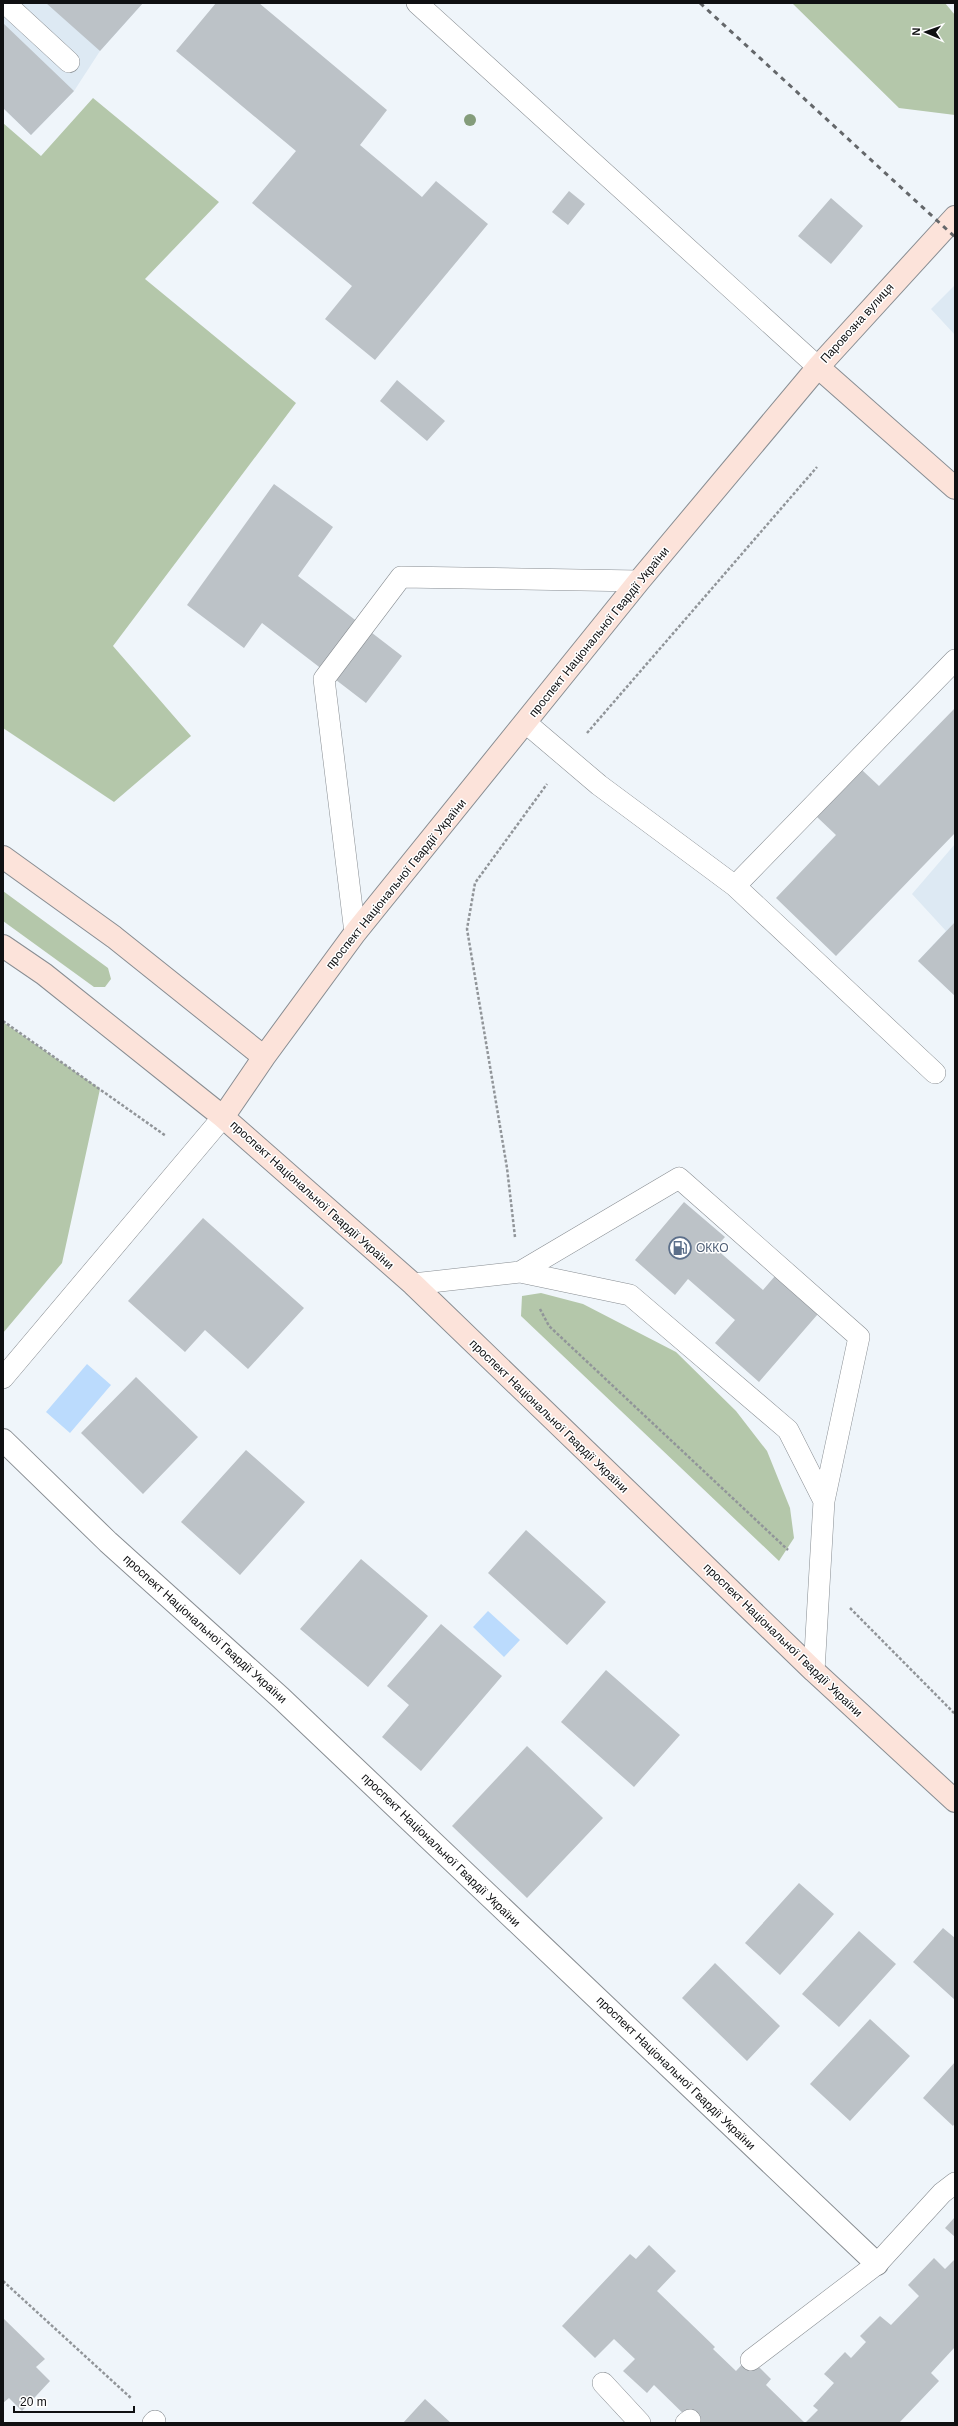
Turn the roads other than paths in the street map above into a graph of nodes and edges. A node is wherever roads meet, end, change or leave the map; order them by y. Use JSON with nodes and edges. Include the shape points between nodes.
{"nodes":[{"id":1,"x":5,"y":3,"type":"edge"},
{"id":2,"x":417,"y":3,"type":"edge"},
{"id":3,"x":69,"y":62,"type":"dead end"},
{"id":4,"x":955,"y":216,"type":"edge"},
{"id":5,"x":818,"y":366,"type":"junction"},
{"id":6,"x":955,"y":488,"type":"edge"},
{"id":7,"x":639,"y":581,"type":"junction"},
{"id":8,"x":955,"y":660,"type":"edge"},
{"id":9,"x":526,"y":723,"type":"junction"},
{"id":10,"x":3,"y":857,"type":"edge"},
{"id":11,"x":736,"y":886,"type":"junction"},
{"id":12,"x":355,"y":933,"type":"junction"},
{"id":13,"x":3,"y":946,"type":"edge"},
{"id":14,"x":264,"y":1057,"type":"junction"},
{"id":15,"x":935,"y":1073,"type":"dead end"},
{"id":16,"x":224,"y":1117,"type":"junction"},
{"id":17,"x":520,"y":1272,"type":"junction"},
{"id":18,"x":412,"y":1284,"type":"junction"},
{"id":19,"x":3,"y":1378,"type":"edge"},
{"id":20,"x":3,"y":1440,"type":"edge"},
{"id":21,"x":824,"y":1501,"type":"junction"},
{"id":22,"x":814,"y":1671,"type":"junction"},
{"id":23,"x":955,"y":1801,"type":"edge"},
{"id":24,"x":955,"y":2183,"type":"edge"},
{"id":25,"x":877,"y":2264,"type":"junction"},
{"id":26,"x":751,"y":2360,"type":"dead end"},
{"id":27,"x":603,"y":2383,"type":"dead end"},
{"id":28,"x":640,"y":2423,"type":"edge"}],
"edges":[{"from":1,"to":3,"type":"lane"},
{"from":2,"to":5,"type":"lane"},
{"from":4,"to":5,"type":"street","name":"Паровозна вулиця"},
{"from":5,"to":6,"type":"street","name":"Паровозна вулиця"},
{"from":5,"to":7,"type":"street","name":"проспект Національної Гвардії України"},
{"from":7,"to":9,"type":"street","name":"проспект Національної Гвардії України"},
{"from":7,"to":12,"type":"lane","via":[[401,577],[324,679]]},
{"from":8,"to":11,"type":"lane"},
{"from":9,"to":11,"type":"lane","via":[[566,758]]},
{"from":9,"to":12,"type":"street","name":"проспект Національної Гвардії України"},
{"from":10,"to":14,"type":"street","via":[[114,937]]},
{"from":11,"to":15,"type":"lane"},
{"from":12,"to":14,"type":"street","name":"проспект Національної Гвардії України"},
{"from":13,"to":16,"type":"street","via":[[44,974]]},
{"from":14,"to":16,"type":"street","name":"проспект Національної Гвардії України"},
{"from":16,"to":18,"type":"street","name":"проспект Національної Гвардії України"},
{"from":16,"to":19,"type":"lane"},
{"from":17,"to":18,"type":"lane"},
{"from":17,"to":21,"type":"lane","via":[[630,1296],[788,1430]]},
{"from":17,"to":21,"type":"lane","via":[[679,1178],[859,1336]]},
{"from":18,"to":22,"type":"street","name":"проспект Національної Гвардії України"},
{"from":20,"to":25,"type":"street","name":"проспект Національної Гвардії України","via":[[108,1542],[281,1698]]},
{"from":21,"to":22,"type":"lane"},
{"from":22,"to":23,"type":"street","name":"проспект Національної Гвардії України"},
{"from":24,"to":25,"type":"lane","via":[[942,2193]]},
{"from":25,"to":26,"type":"lane"},
{"from":27,"to":28,"type":"lane"}]}
